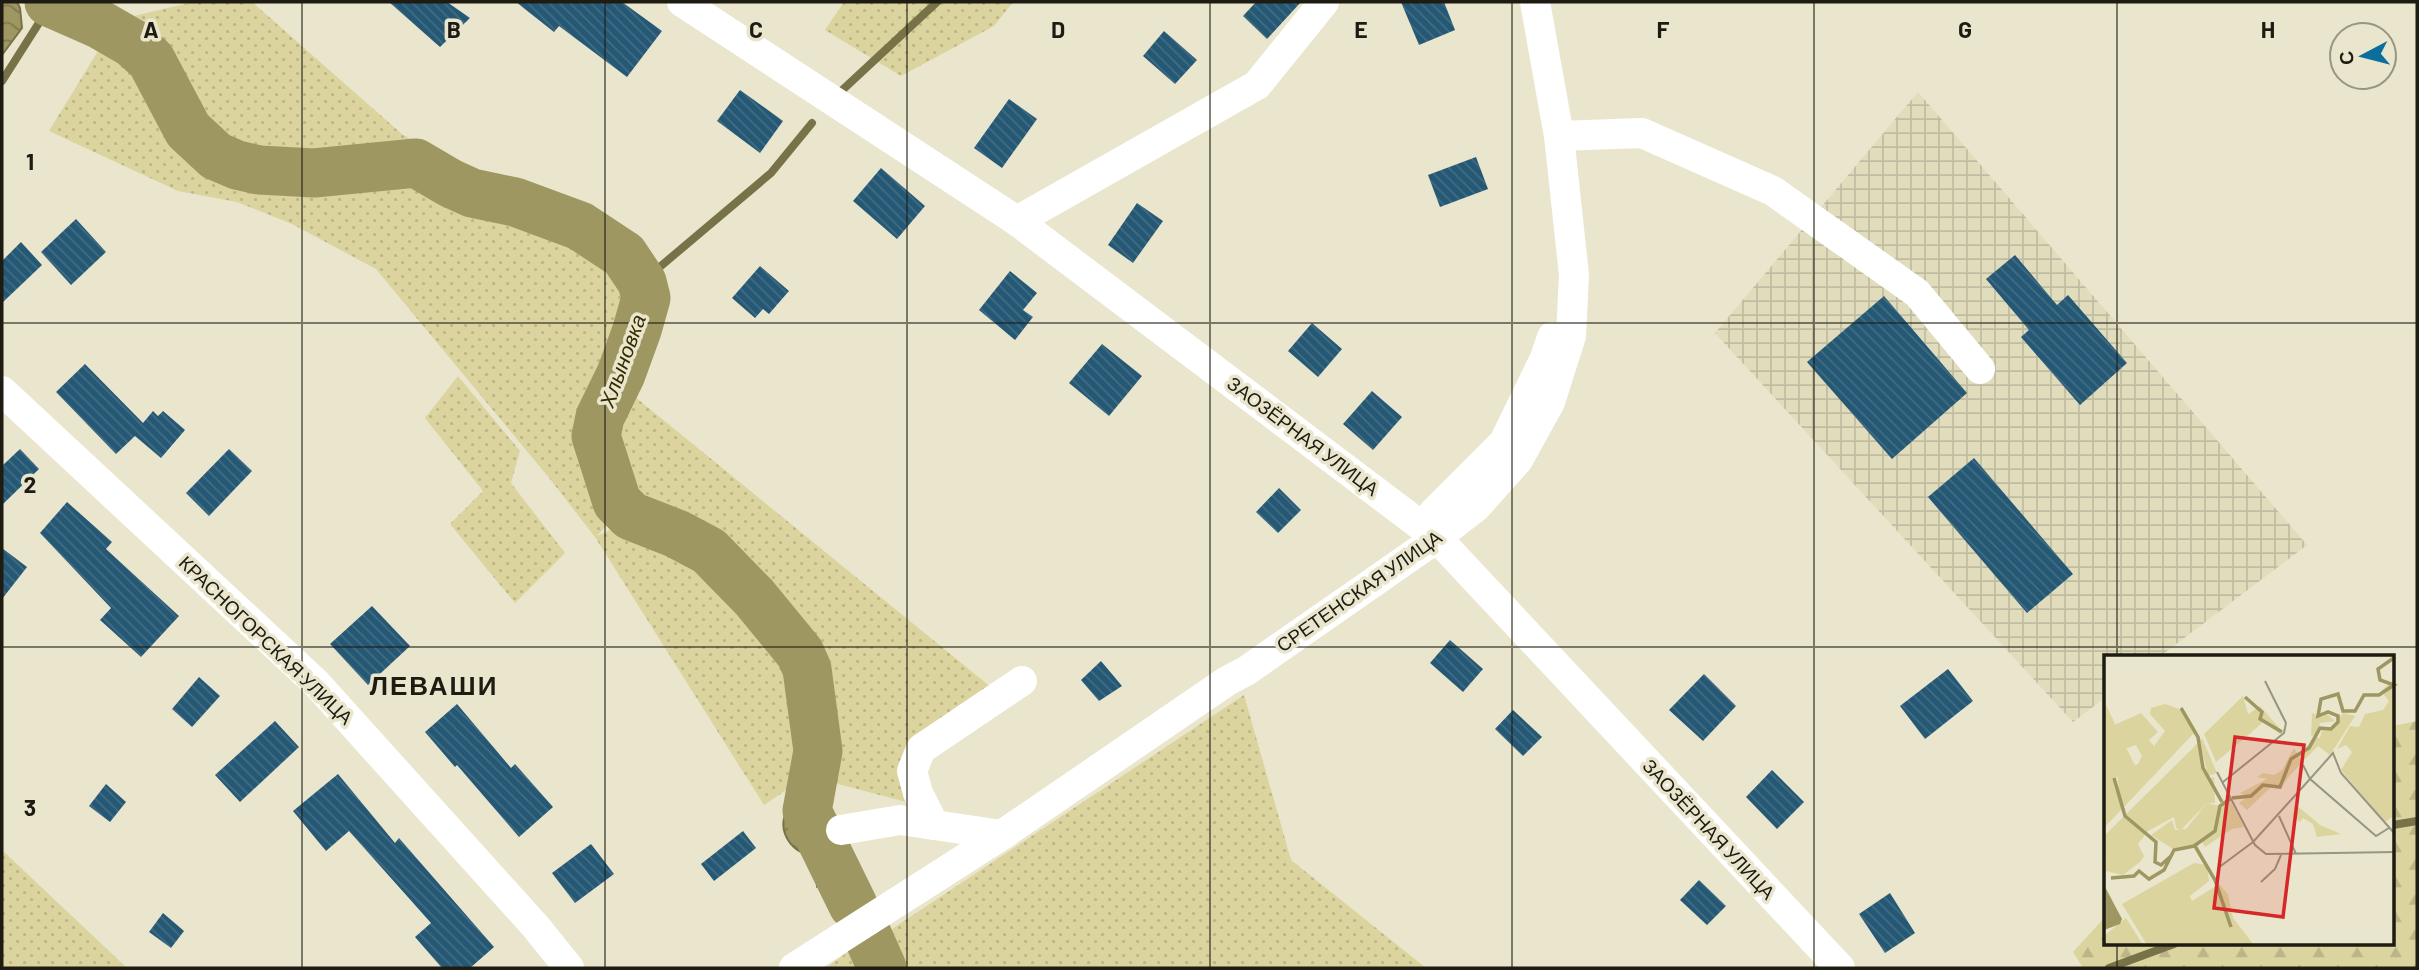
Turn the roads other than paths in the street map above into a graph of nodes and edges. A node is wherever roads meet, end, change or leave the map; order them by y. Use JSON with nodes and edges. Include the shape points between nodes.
{"nodes":[{"id":1,"x":682,"y":2,"type":"edge"},
{"id":2,"x":1324,"y":2,"type":"edge"},
{"id":3,"x":1517,"y":2,"type":"edge"},
{"id":4,"x":1535,"y":2,"type":"edge"},
{"id":5,"x":1559,"y":136,"type":"junction"},
{"id":6,"x":1017,"y":220,"type":"junction"},
{"id":7,"x":1980,"y":369,"type":"dead end"},
{"id":8,"x":2,"y":391,"type":"edge"},
{"id":9,"x":1434,"y":525,"type":"junction"},
{"id":10,"x":1022,"y":681,"type":"dead end"},
{"id":11,"x":934,"y":825,"type":"junction"},
{"id":12,"x":841,"y":830,"type":"dead end"},
{"id":13,"x":1002,"y":835,"type":"junction"},
{"id":14,"x":569,"y":968,"type":"edge"},
{"id":15,"x":794,"y":968,"type":"edge"},
{"id":16,"x":1840,"y":968,"type":"edge"}],
"edges":[{"from":1,"to":6,"type":"street","name":"ЗАОЗЁРНАЯ УЛИЦА"},
{"from":2,"to":6,"type":"street","via":[[1257,85]]},
{"from":3,"to":9,"type":"street","via":[[1561,280],[1559,315],[1545,358],[1504,442]]},
{"from":4,"to":5,"type":"street","name":"СРЕТЕНСКАЯ УЛИЦА"},
{"from":5,"to":7,"type":"street","via":[[1642,133],[1773,191],[1917,293]]},
{"from":5,"to":9,"type":"street","name":"СРЕТЕНСКАЯ УЛИЦА","via":[[1574,275],[1571,336],[1550,402],[1518,460],[1476,507]]},
{"from":6,"to":9,"type":"street","name":"ЗАОЗЁРНАЯ УЛИЦА"},
{"from":8,"to":14,"type":"street","name":"КРАСНОГОРСКАЯ УЛИЦА","via":[[316,683]]},
{"from":9,"to":13,"type":"street","name":"СРЕТЕНСКАЯ УЛИЦА","via":[[1257,663]]},
{"from":9,"to":16,"type":"street","name":"ЗАОЗЁРНАЯ УЛИЦА"},
{"from":10,"to":11,"type":"street","via":[[921,749],[912,771]]},
{"from":11,"to":12,"type":"street","via":[[900,820]]},
{"from":11,"to":13,"type":"street"},
{"from":13,"to":15,"type":"street","name":"СРЕТЕНСКАЯ УЛИЦА"}]}
